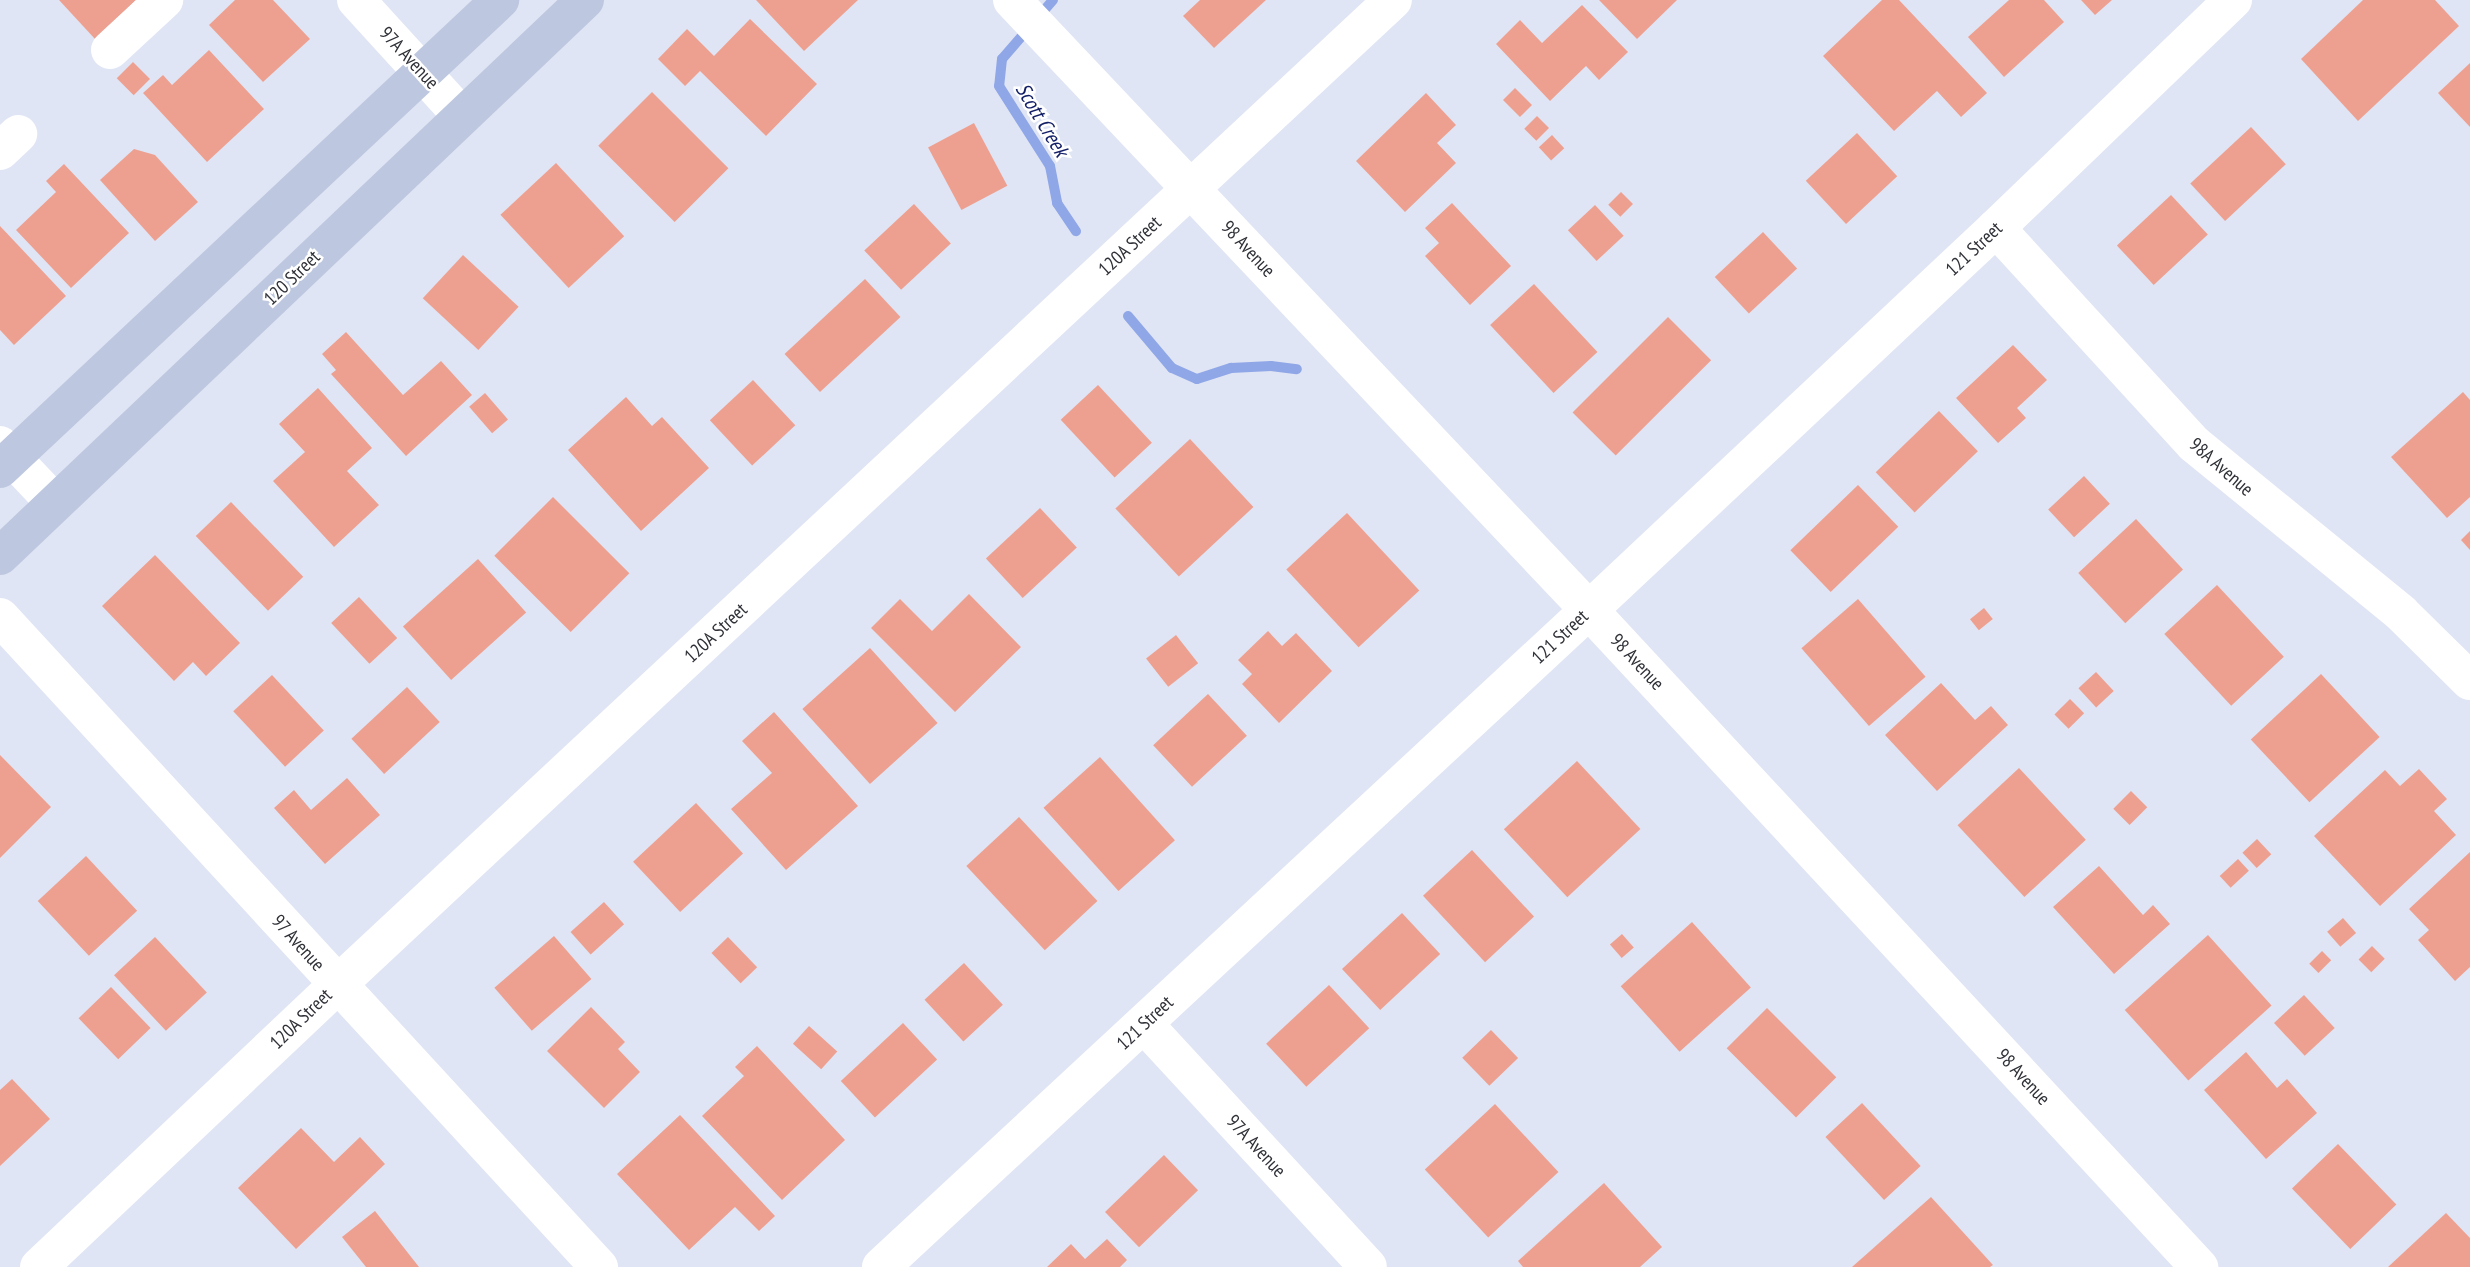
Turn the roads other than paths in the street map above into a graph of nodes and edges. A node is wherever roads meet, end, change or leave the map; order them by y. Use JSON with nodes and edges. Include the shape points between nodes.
{"nodes":[{"id":1,"x":164,"y":0,"type":"edge"},
{"id":2,"x":356,"y":0,"type":"edge"},
{"id":3,"x":500,"y":0,"type":"edge"},
{"id":4,"x":585,"y":0,"type":"edge"},
{"id":5,"x":1012,"y":0,"type":"edge"},
{"id":6,"x":1393,"y":0,"type":"edge"},
{"id":7,"x":2233,"y":0,"type":"edge"},
{"id":8,"x":110,"y":51,"type":"dead end"},
{"id":9,"x":424,"y":73,"type":"junction"},
{"id":10,"x":462,"y":116,"type":"junction"},
{"id":11,"x":1191,"y":189,"type":"junction"},
{"id":12,"x":1996,"y":228,"type":"junction"},
{"id":13,"x":4,"y":457,"type":"edge"},
{"id":14,"x":55,"y":503,"type":"junction"},
{"id":15,"x":0,"y":556,"type":"edge"},
{"id":16,"x":1589,"y":610,"type":"junction"},
{"id":17,"x":0,"y":617,"type":"edge"},
{"id":18,"x":2470,"y":681,"type":"edge"},
{"id":19,"x":337,"y":985,"type":"junction"},
{"id":20,"x":1144,"y":1024,"type":"junction"},
{"id":21,"x":40,"y":1267,"type":"edge"},
{"id":22,"x":599,"y":1267,"type":"edge"},
{"id":23,"x":881,"y":1267,"type":"edge"},
{"id":24,"x":1368,"y":1267,"type":"edge"},
{"id":25,"x":2199,"y":1267,"type":"edge"}],
"edges":[{"from":1,"to":8,"type":"street"},
{"from":2,"to":9,"type":"street","name":"97A Avenue"},
{"from":3,"to":9,"type":"main road"},
{"from":4,"to":10,"type":"main road","name":"120 Street"},
{"from":5,"to":11,"type":"street","name":"98 Avenue"},
{"from":6,"to":11,"type":"street","name":"120A Street"},
{"from":7,"to":12,"type":"street","name":"121 Street"},
{"from":9,"to":10,"type":"street","name":"97A Avenue"},
{"from":9,"to":13,"type":"main road"},
{"from":10,"to":14,"type":"main road","name":"120 Street"},
{"from":11,"to":16,"type":"street","name":"98 Avenue"},
{"from":11,"to":19,"type":"street","name":"120A Street"},
{"from":12,"to":16,"type":"street","name":"121 Street"},
{"from":12,"to":18,"type":"street","name":"98A Avenue","via":[[2194,444],[2401,612]]},
{"from":13,"to":14,"type":"street"},
{"from":14,"to":15,"type":"main road","name":"120 Street"},
{"from":16,"to":20,"type":"street","name":"121 Street"},
{"from":16,"to":25,"type":"street","name":"98 Avenue"},
{"from":17,"to":19,"type":"street","name":"97 Avenue"},
{"from":19,"to":21,"type":"street","name":"120A Street"},
{"from":19,"to":22,"type":"street","name":"97 Avenue"},
{"from":20,"to":23,"type":"street","name":"121 Street"},
{"from":20,"to":24,"type":"street","name":"97A Avenue"}]}
